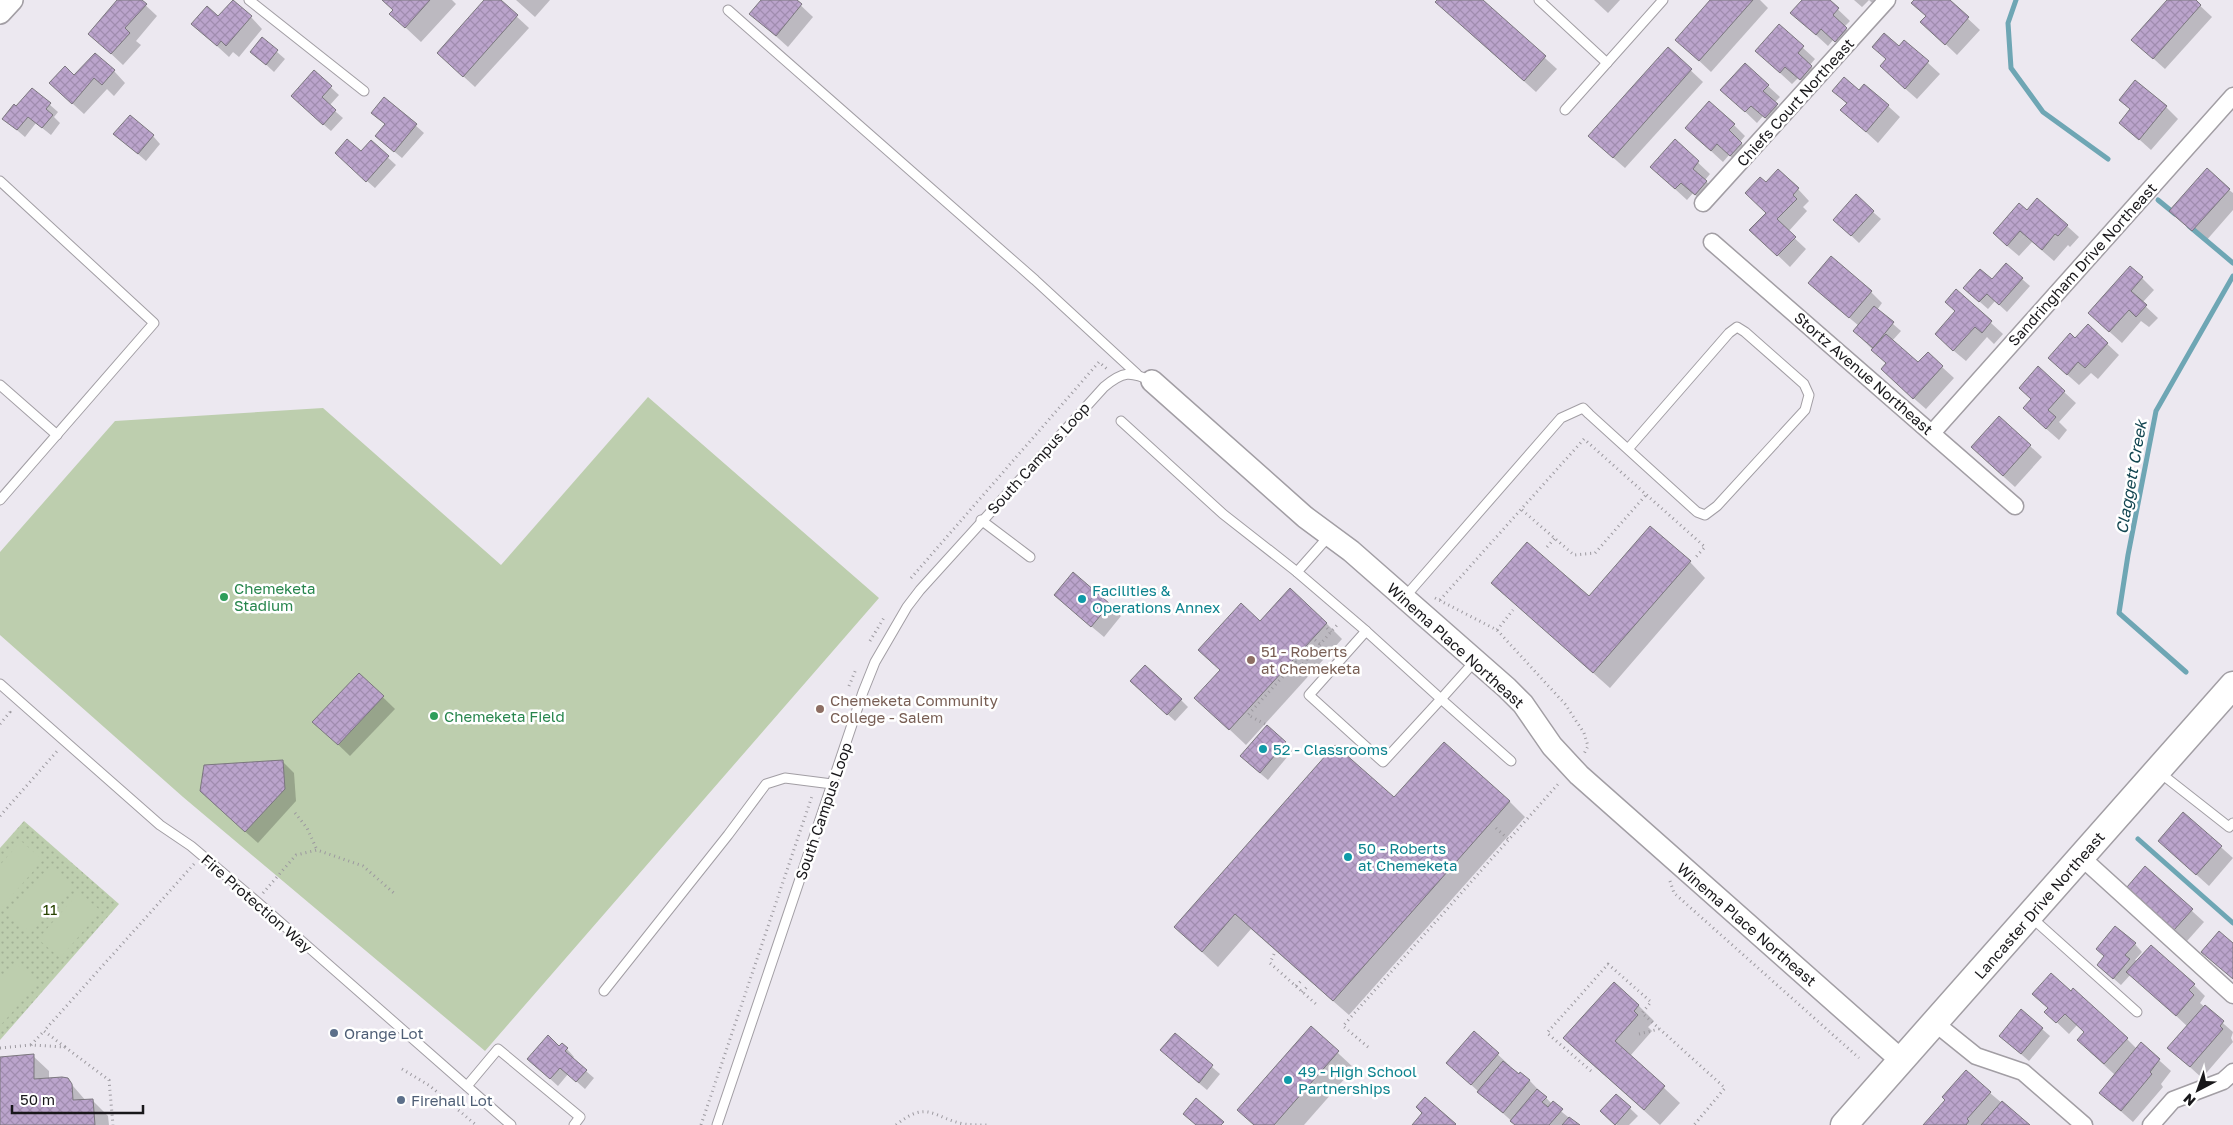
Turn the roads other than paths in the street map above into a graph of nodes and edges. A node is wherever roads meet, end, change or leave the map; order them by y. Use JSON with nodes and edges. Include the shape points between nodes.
{"nodes":[{"id":1,"x":12,"y":0,"type":"edge"},
{"id":2,"x":248,"y":0,"type":"edge"},
{"id":3,"x":1539,"y":0,"type":"edge"},
{"id":4,"x":1663,"y":0,"type":"edge"},
{"id":5,"x":1887,"y":0,"type":"edge"},
{"id":6,"x":728,"y":10,"type":"dead end"},
{"id":7,"x":0,"y":13,"type":"edge"},
{"id":8,"x":1608,"y":63,"type":"junction"},
{"id":9,"x":364,"y":92,"type":"dead end"},
{"id":10,"x":2233,"y":96,"type":"edge"},
{"id":11,"x":1565,"y":110,"type":"dead end"},
{"id":12,"x":0,"y":181,"type":"edge"},
{"id":13,"x":1702,"y":203,"type":"dead end"},
{"id":14,"x":1712,"y":242,"type":"dead end"},
{"id":15,"x":1145,"y":378,"type":"junction"},
{"id":16,"x":0,"y":385,"type":"edge"},
{"id":17,"x":1121,"y":421,"type":"dead end"},
{"id":18,"x":1932,"y":433,"type":"junction"},
{"id":19,"x":57,"y":435,"type":"junction"},
{"id":20,"x":1628,"y":450,"type":"junction"},
{"id":21,"x":0,"y":500,"type":"edge"},
{"id":22,"x":2015,"y":506,"type":"dead end"},
{"id":23,"x":982,"y":520,"type":"junction"},
{"id":24,"x":1329,"y":536,"type":"junction"},
{"id":25,"x":1030,"y":557,"type":"dead end"},
{"id":26,"x":1297,"y":572,"type":"junction"},
{"id":27,"x":1404,"y":598,"type":"junction"},
{"id":28,"x":1366,"y":631,"type":"junction"},
{"id":29,"x":1475,"y":661,"type":"junction"},
{"id":30,"x":0,"y":684,"type":"edge"},
{"id":31,"x":2233,"y":685,"type":"edge"},
{"id":32,"x":1441,"y":699,"type":"junction"},
{"id":33,"x":1511,"y":760,"type":"dead end"},
{"id":34,"x":2157,"y":771,"type":"junction"},
{"id":35,"x":832,"y":784,"type":"junction"},
{"id":36,"x":2233,"y":822,"type":"edge"},
{"id":37,"x":2081,"y":857,"type":"junction"},
{"id":38,"x":2029,"y":915,"type":"junction"},
{"id":39,"x":604,"y":991,"type":"dead end"},
{"id":40,"x":2233,"y":995,"type":"edge"},
{"id":41,"x":2137,"y":1012,"type":"dead end"},
{"id":42,"x":1935,"y":1023,"type":"junction"},
{"id":43,"x":1902,"y":1061,"type":"junction"},
{"id":44,"x":2233,"y":1072,"type":"edge"},
{"id":45,"x":467,"y":1086,"type":"junction"},
{"id":46,"x":511,"y":1125,"type":"edge"},
{"id":47,"x":574,"y":1125,"type":"edge"},
{"id":48,"x":718,"y":1125,"type":"edge"},
{"id":49,"x":1844,"y":1125,"type":"edge"},
{"id":50,"x":2084,"y":1125,"type":"edge"},
{"id":51,"x":2151,"y":1125,"type":"edge"}],
"edges":[{"from":1,"to":7,"type":"street"},
{"from":2,"to":9,"type":"lane"},
{"from":3,"to":8,"type":"lane"},
{"from":4,"to":8,"type":"lane"},
{"from":5,"to":13,"type":"street","name":"Chiefs Court Northeast"},
{"from":6,"to":15,"type":"lane"},
{"from":8,"to":11,"type":"lane"},
{"from":10,"to":18,"type":"street","name":"Sandringham Drive Northeast"},
{"from":12,"to":19,"type":"lane","via":[[154,323]]},
{"from":14,"to":18,"type":"street","name":"Stortz Avenue Northeast"},
{"from":15,"to":23,"type":"lane","name":"South Campus Loop","via":[[1128,373],[1116,376]]},
{"from":15,"to":24,"type":"street","name":"Winema Place Northeast"},
{"from":16,"to":19,"type":"lane"},
{"from":17,"to":26,"type":"lane","via":[[1223,514]]},
{"from":18,"to":22,"type":"street","name":"Stortz Avenue Northeast"},
{"from":19,"to":21,"type":"lane"},
{"from":20,"to":20,"type":"lane","via":[[1696,512],[1705,515],[1805,410],[1809,395],[1804,384],[1737,328],[1729,332]]},
{"from":20,"to":27,"type":"lane","via":[[1583,408],[1560,418]]},
{"from":23,"to":25,"type":"lane"},
{"from":23,"to":35,"type":"lane","name":"South Campus Loop","via":[[907,607],[875,662]]},
{"from":24,"to":26,"type":"lane"},
{"from":24,"to":27,"type":"street","name":"Winema Place Northeast"},
{"from":26,"to":28,"type":"lane"},
{"from":27,"to":29,"type":"street","name":"Winema Place Northeast"},
{"from":28,"to":32,"type":"lane"},
{"from":28,"to":32,"type":"lane","via":[[1309,695],[1342,725],[1383,762]]},
{"from":29,"to":32,"type":"lane"},
{"from":29,"to":43,"type":"street","name":"Winema Place Northeast","via":[[1523,704],[1552,746],[1564,778]]},
{"from":30,"to":45,"type":"lane","name":"Fire Protection Way","via":[[160,825],[202,855],[256,901]]},
{"from":31,"to":34,"type":"main road","name":"Lancaster Drive Northeast"},
{"from":32,"to":33,"type":"lane"},
{"from":34,"to":36,"type":"lane","via":[[2229,827]]},
{"from":34,"to":37,"type":"main road","name":"Lancaster Drive Northeast"},
{"from":35,"to":39,"type":"lane","via":[[785,778],[766,784]]},
{"from":35,"to":48,"type":"lane","name":"South Campus Loop"},
{"from":37,"to":38,"type":"main road","name":"Lancaster Drive Northeast"},
{"from":37,"to":40,"type":"street"},
{"from":38,"to":41,"type":"lane"},
{"from":38,"to":42,"type":"main road","name":"Lancaster Drive Northeast"},
{"from":42,"to":43,"type":"main road","name":"Lancaster Drive Northeast"},
{"from":42,"to":50,"type":"street","via":[[1976,1056],[2023,1072]]},
{"from":43,"to":49,"type":"main road","name":"Lancaster Drive Northeast"},
{"from":44,"to":51,"type":"street","via":[[2223,1080],[2173,1100]]},
{"from":45,"to":46,"type":"lane","name":"Fire Protection Way"},
{"from":45,"to":47,"type":"lane","via":[[498,1049],[580,1117]]}]}
